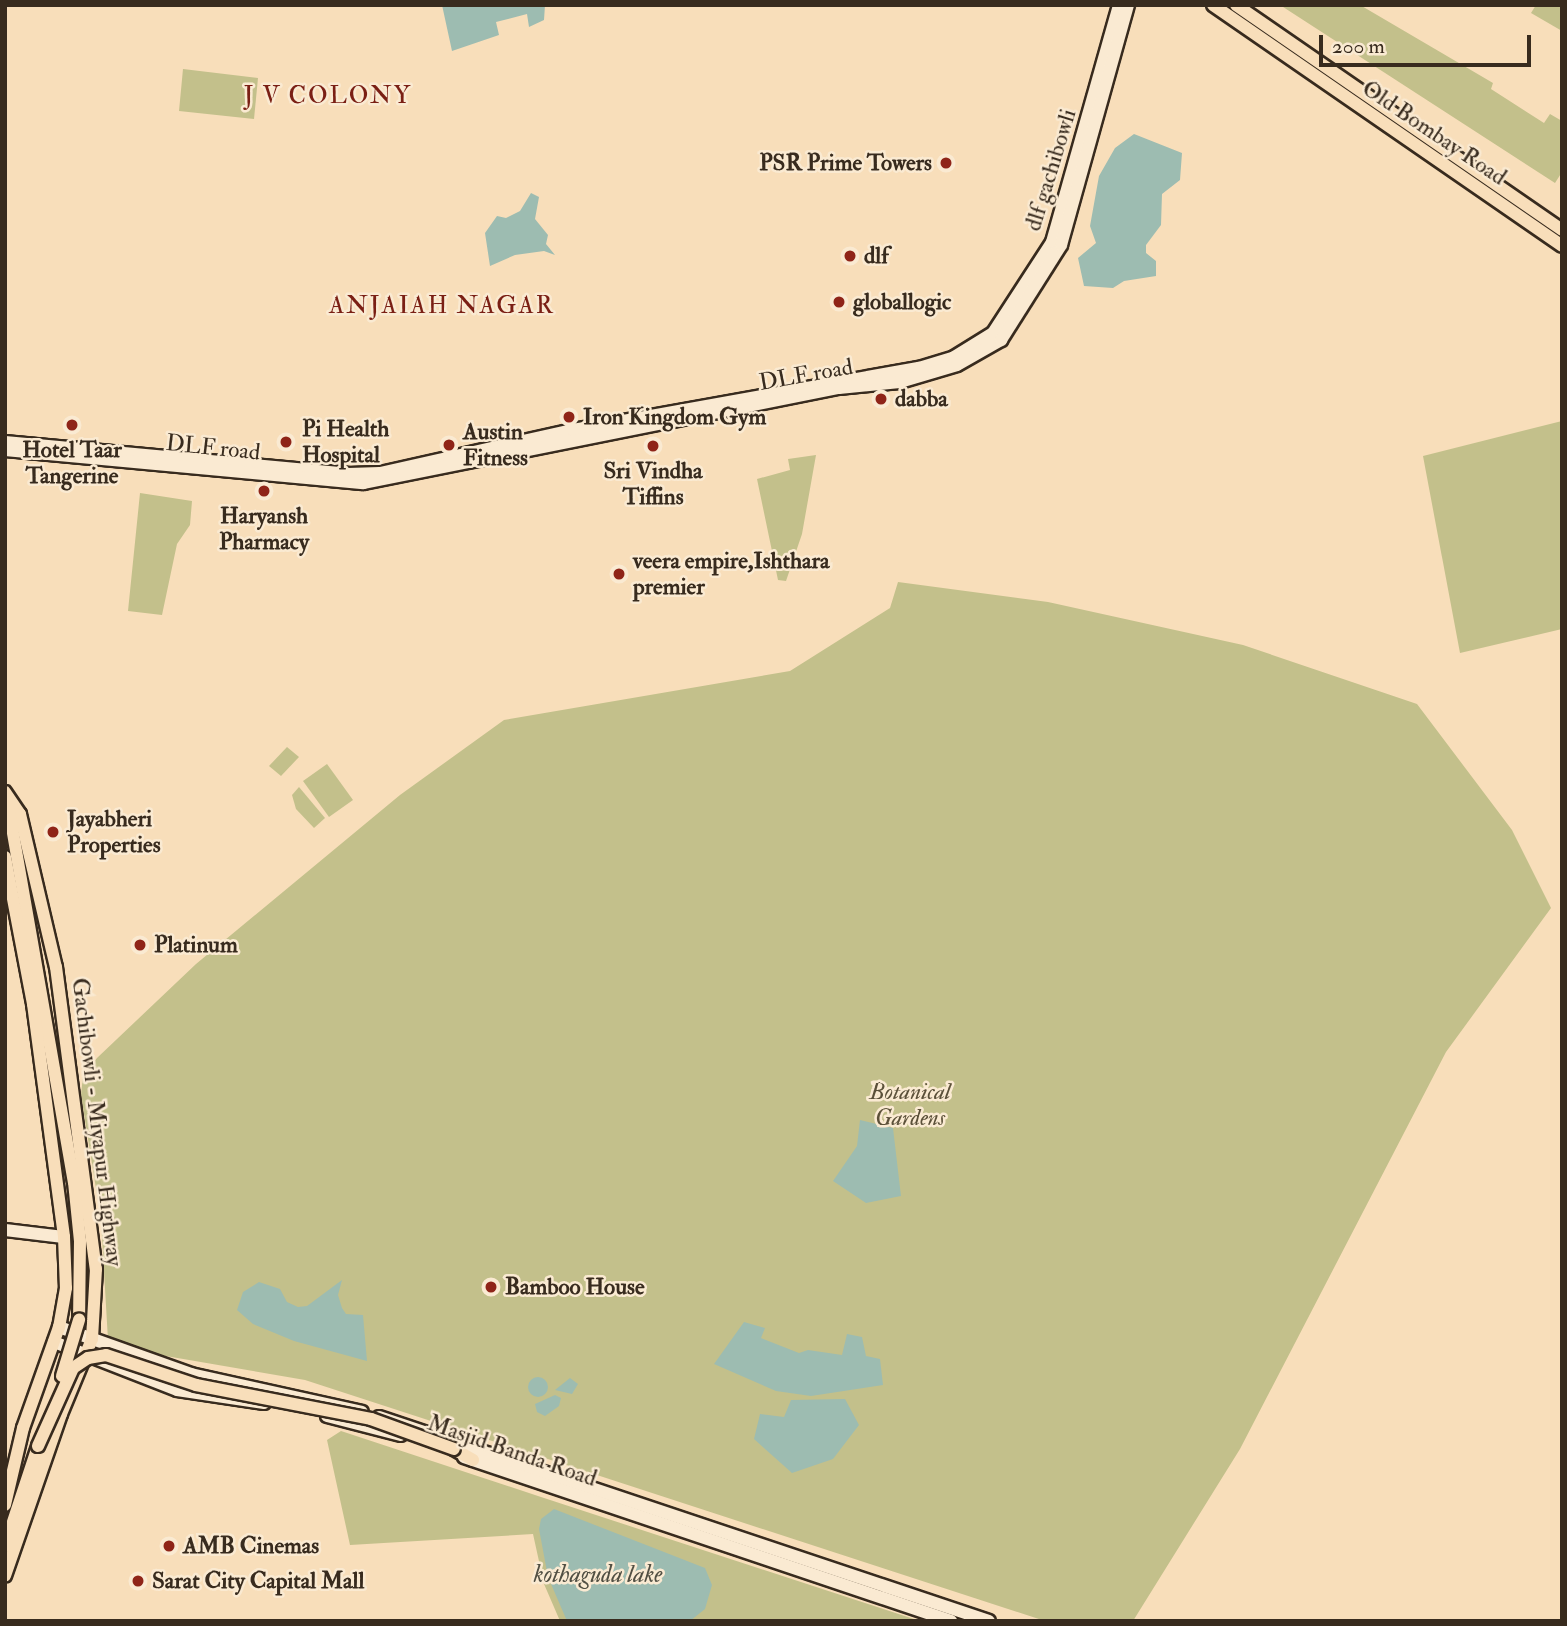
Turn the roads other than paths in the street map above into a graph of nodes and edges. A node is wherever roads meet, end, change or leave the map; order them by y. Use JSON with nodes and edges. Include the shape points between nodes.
{"nodes":[{"id":1,"x":1118,"y":5,"type":"edge"},
{"id":2,"x":1128,"y":5,"type":"edge"},
{"id":3,"x":1213,"y":5,"type":"edge"},
{"id":4,"x":1236,"y":5,"type":"edge"},
{"id":5,"x":1562,"y":230,"type":"edge"},
{"id":6,"x":1562,"y":246,"type":"edge"},
{"id":7,"x":997,"y":336,"type":"junction"},
{"id":8,"x":5,"y":442,"type":"edge"},
{"id":9,"x":5,"y":450,"type":"edge"},
{"id":10,"x":5,"y":792,"type":"edge"},
{"id":11,"x":5,"y":857,"type":"edge"},
{"id":12,"x":5,"y":1230,"type":"edge"},
{"id":13,"x":64,"y":1237,"type":"junction"},
{"id":14,"x":59,"y":1327,"type":"junction"},
{"id":15,"x":92,"y":1339,"type":"junction"},
{"id":16,"x":54,"y":1342,"type":"junction"},
{"id":17,"x":86,"y":1353,"type":"junction"},
{"id":18,"x":38,"y":1446,"type":"junction"},
{"id":19,"x":473,"y":1460,"type":"junction"},
{"id":20,"x":6,"y":1501,"type":"edge"},
{"id":21,"x":5,"y":1546,"type":"edge"},
{"id":22,"x":5,"y":1576,"type":"edge"},
{"id":23,"x":951,"y":1621,"type":"edge"},
{"id":24,"x":989,"y":1621,"type":"edge"}],
"edges":[{"from":1,"to":7,"type":"main road","name":"dlf gachibowli","via":[[1052,242]]},
{"from":2,"to":7,"type":"main road","name":"DLF road","via":[[1061,246]]},
{"from":3,"to":6,"type":"main road","name":"Old Bombay Road"},
{"from":4,"to":5,"type":"main road","name":"Old Bombay Road"},
{"from":7,"to":8,"type":"main road","name":"dlf gachibowli","via":[[919,368],[573,430],[380,473]]},
{"from":7,"to":9,"type":"main road","name":"DLF road","via":[[957,365],[901,382],[839,388],[575,438],[381,482],[348,483]]},
{"from":10,"to":15,"type":"main road","name":"Gachibowli - Miyapur Highway","via":[[20,814],[56,967],[95,1256]]},
{"from":10,"to":18,"type":"main road","bridge":true,"via":[[58,1079],[80,1241],[79,1320]]},
{"from":11,"to":13,"type":"main road","name":"Gachibowli - Miyapur Highway","via":[[29,973]]},
{"from":12,"to":13,"type":"main road"},
{"from":13,"to":14,"type":"main road","name":"Gachibowli - Miyapur Highway","via":[[65,1288]]},
{"from":14,"to":15,"type":"main road","name":"Masjid Banda Road"},
{"from":14,"to":16,"type":"main road","name":"Gachibowli - Miyapur Highway"},
{"from":15,"to":17,"type":"main road","name":"Gachibowli - Miyapur Highway"},
{"from":15,"to":24,"type":"main road","name":"Masjid Banda Road","via":[[191,1374],[394,1421]]},
{"from":16,"to":17,"type":"main road","name":"Masjid Banda Road"},
{"from":16,"to":20,"type":"main road","name":"Gachibowli - Miyapur Highway","via":[[23,1428]]},
{"from":17,"to":19,"type":"main road","name":"Masjid Banda Road","via":[[177,1390],[317,1413]]},
{"from":17,"to":22,"type":"main road","name":"Gachibowli - Miyapur Highway"},
{"from":18,"to":19,"type":"main road","bridge":true,"via":[[73,1368],[88,1358],[106,1355],[196,1385],[371,1419]]},
{"from":18,"to":21,"type":"main road"},
{"from":19,"to":23,"type":"main road","name":"Masjid Banda Road"}]}
